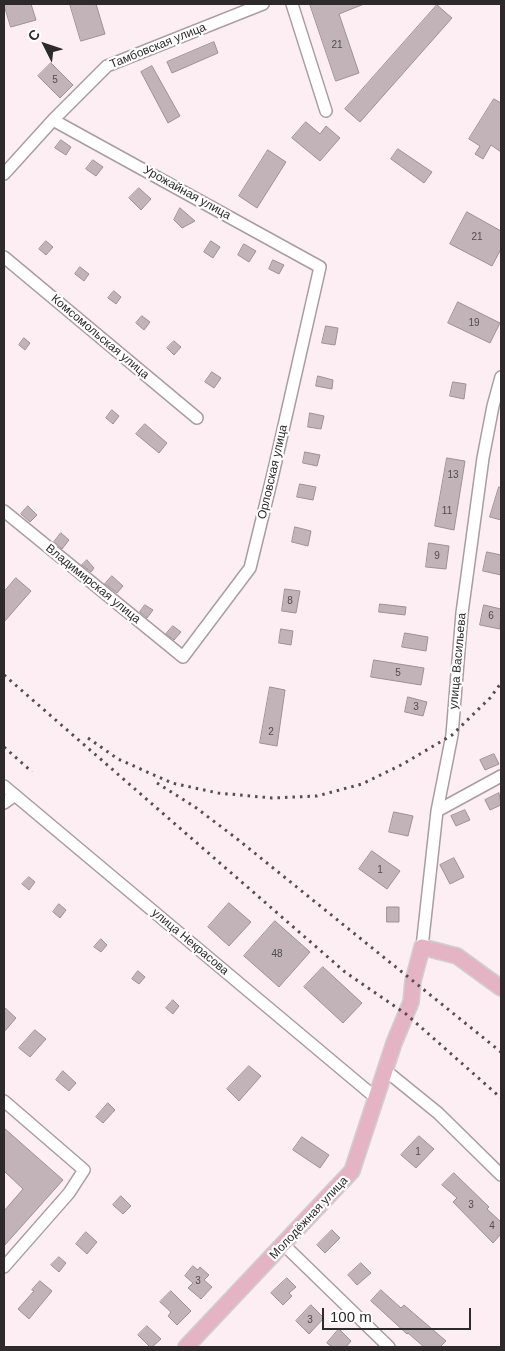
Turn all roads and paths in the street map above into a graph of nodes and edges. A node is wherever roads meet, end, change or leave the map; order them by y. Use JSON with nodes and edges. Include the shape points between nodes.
{"nodes":[{"id":1,"x":263,"y":4,"type":"edge"},
{"id":2,"x":292,"y":4,"type":"edge"},
{"id":3,"x":326,"y":111,"type":"dead end"},
{"id":4,"x":53,"y":120,"type":"junction"},
{"id":5,"x":4,"y":174,"type":"edge"},
{"id":6,"x":4,"y":257,"type":"edge"},
{"id":7,"x":320,"y":267,"type":"joint"},
{"id":8,"x":501,"y":377,"type":"edge"},
{"id":9,"x":197,"y":418,"type":"dead end"},
{"id":10,"x":4,"y":511,"type":"edge"},
{"id":11,"x":183,"y":657,"type":"joint"},
{"id":12,"x":501,"y":776,"type":"edge"},
{"id":13,"x":4,"y":786,"type":"edge"},
{"id":14,"x":15,"y":795,"type":"junction"},
{"id":15,"x":4,"y":803,"type":"edge"},
{"id":16,"x":437,"y":811,"type":"junction"},
{"id":17,"x":422,"y":947,"type":"junction"},
{"id":18,"x":500,"y":985,"type":"edge"},
{"id":19,"x":385,"y":1070,"type":"junction"},
{"id":20,"x":376,"y":1098,"type":"junction"},
{"id":21,"x":4,"y":1101,"type":"edge"},
{"id":22,"x":501,"y":1175,"type":"edge"},
{"id":23,"x":284,"y":1245,"type":"junction"},
{"id":24,"x":4,"y":1266,"type":"edge"},
{"id":25,"x":186,"y":1347,"type":"edge"},
{"id":26,"x":389,"y":1347,"type":"edge"}],
"edges":[{"from":1,"to":4,"type":"street","name":"Тамбовская улица","via":[[107,66]]},
{"from":2,"to":3,"type":"street"},
{"from":4,"to":5,"type":"street","name":"Тамбовская улица"},
{"from":4,"to":7,"type":"street","name":"Урожайная улица"},
{"from":6,"to":9,"type":"street","name":"Комсомольская улица"},
{"from":7,"to":11,"type":"street","name":"Орловская улица","via":[[250,568]]},
{"from":8,"to":16,"type":"street","name":"улица Васильева","via":[[483,458],[462,613],[452,735]]},
{"from":10,"to":11,"type":"street","name":"Владимирская улица"},
{"from":12,"to":16,"type":"street"},
{"from":13,"to":14,"type":"street","name":"улица Некрасова"},
{"from":14,"to":15,"type":"street"},
{"from":14,"to":20,"type":"street","name":"улица Некрасова"},
{"from":16,"to":17,"type":"street","name":"улица Васильева"},
{"from":17,"to":18,"type":"main road","via":[[457,956]]},
{"from":17,"to":19,"type":"main road","name":"Молодёжная улица","via":[[411,1002]]},
{"from":19,"to":20,"type":"main road","name":"Молодёжная улица"},
{"from":19,"to":22,"type":"street","via":[[438,1113]]},
{"from":20,"to":23,"type":"main road","name":"Молодёжная улица","via":[[352,1171]]},
{"from":21,"to":24,"type":"street","via":[[84,1170],[69,1193]]},
{"from":23,"to":25,"type":"main road","name":"Молодёжная улица"},
{"from":23,"to":26,"type":"street"}]}
